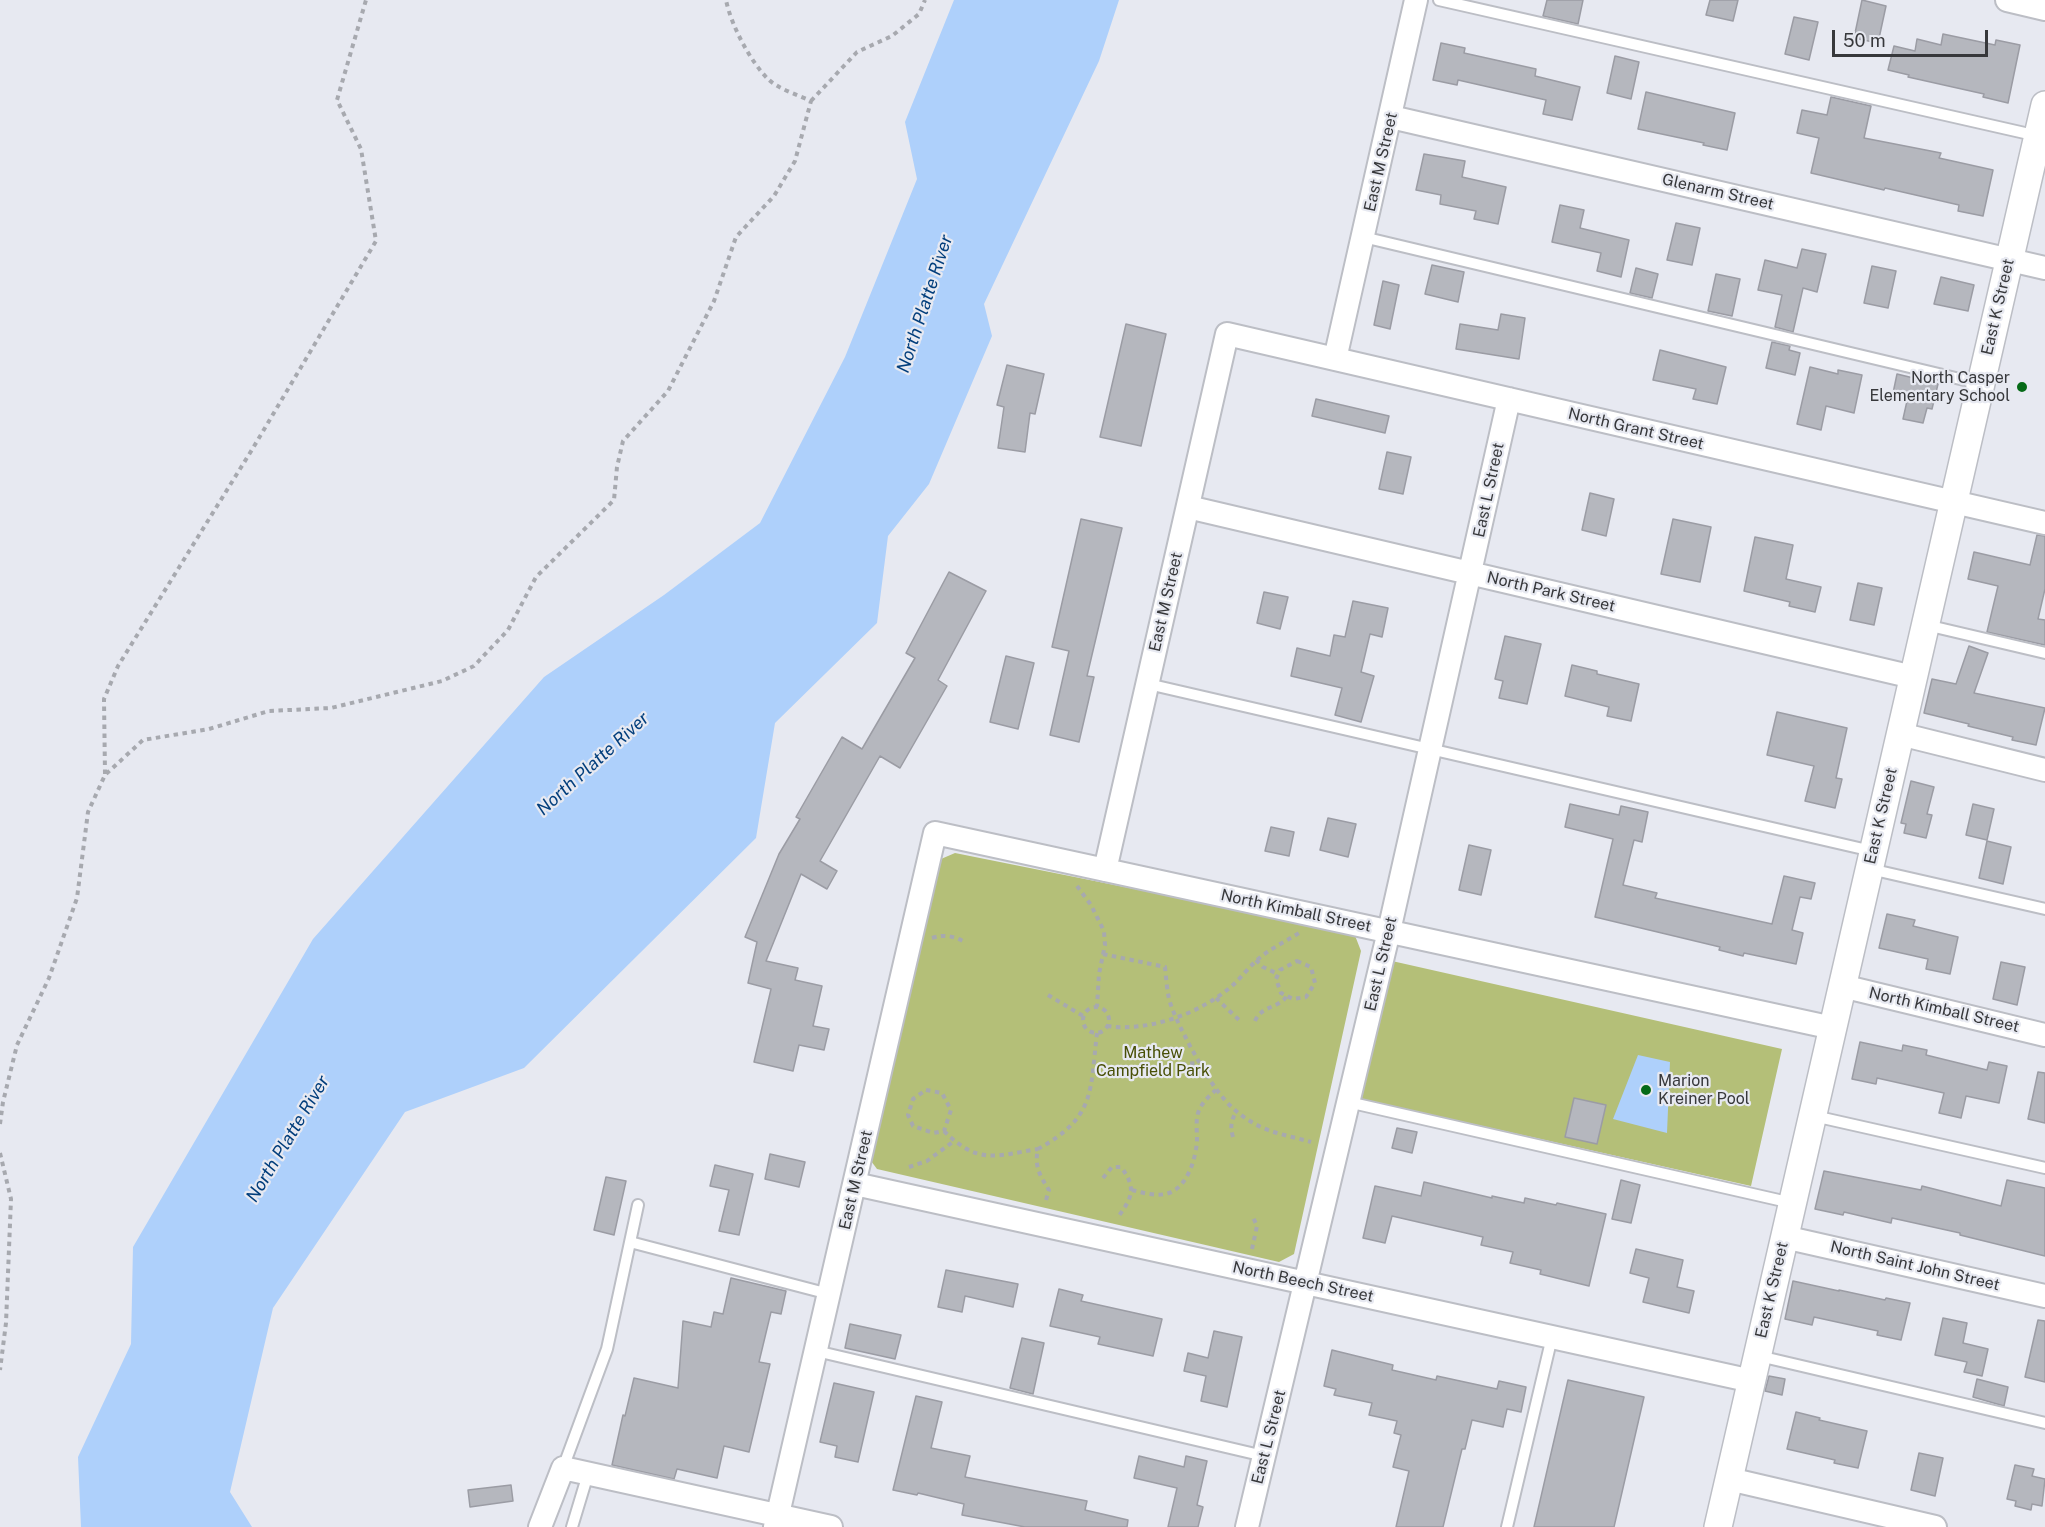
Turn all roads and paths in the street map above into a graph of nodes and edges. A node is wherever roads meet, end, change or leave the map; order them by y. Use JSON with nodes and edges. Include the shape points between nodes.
{"nodes":[{"id":1,"x":366,"y":0,"type":"edge"},
{"id":2,"x":726,"y":0,"type":"edge"},
{"id":3,"x":925,"y":0,"type":"edge"},
{"id":4,"x":1416,"y":0,"type":"edge"},
{"id":5,"x":1439,"y":0,"type":"edge"},
{"id":6,"x":2007,"y":0,"type":"edge"},
{"id":7,"x":2045,"y":9,"type":"edge"},
{"id":8,"x":811,"y":101,"type":"junction"},
{"id":9,"x":2045,"y":105,"type":"edge"},
{"id":10,"x":1391,"y":117,"type":"junction"},
{"id":11,"x":2041,"y":137,"type":"edge"},
{"id":12,"x":1363,"y":237,"type":"junction"},
{"id":13,"x":2009,"y":260,"type":"junction"},
{"id":14,"x":2045,"y":268,"type":"edge"},
{"id":15,"x":1227,"y":334,"type":"joint"},
{"id":16,"x":1335,"y":359,"type":"junction"},
{"id":17,"x":1981,"y":384,"type":"junction"},
{"id":18,"x":1509,"y":399,"type":"junction"},
{"id":19,"x":1954,"y":502,"type":"junction"},
{"id":20,"x":1188,"y":507,"type":"junction"},
{"id":21,"x":2045,"y":524,"type":"edge"},
{"id":22,"x":1471,"y":573,"type":"junction"},
{"id":23,"x":1925,"y":625,"type":"junction"},
{"id":24,"x":2045,"y":653,"type":"edge"},
{"id":25,"x":1913,"y":677,"type":"junction"},
{"id":26,"x":1148,"y":684,"type":"junction"},
{"id":27,"x":1900,"y":734,"type":"junction"},
{"id":28,"x":1430,"y":749,"type":"junction"},
{"id":29,"x":2045,"y":770,"type":"edge"},
{"id":30,"x":105,"y":775,"type":"junction"},
{"id":31,"x":935,"y":833,"type":"joint"},
{"id":32,"x":1871,"y":860,"type":"junction"},
{"id":33,"x":1105,"y":870,"type":"junction"},
{"id":34,"x":1077,"y":886,"type":"dead end"},
{"id":35,"x":2045,"y":909,"type":"edge"},
{"id":36,"x":1301,"y":931,"type":"dead end"},
{"id":37,"x":1389,"y":932,"type":"junction"},
{"id":38,"x":931,"y":939,"type":"dead end"},
{"id":39,"x":965,"y":942,"type":"dead end"},
{"id":40,"x":1103,"y":954,"type":"junction"},
{"id":41,"x":1256,"y":960,"type":"junction"},
{"id":42,"x":1278,"y":974,"type":"junction"},
{"id":43,"x":1842,"y":986,"type":"junction"},
{"id":44,"x":1048,"y":995,"type":"dead end"},
{"id":45,"x":1287,"y":996,"type":"junction"},
{"id":46,"x":1216,"y":998,"type":"junction"},
{"id":47,"x":1097,"y":1007,"type":"junction"},
{"id":48,"x":1083,"y":1016,"type":"junction"},
{"id":49,"x":1174,"y":1017,"type":"junction"},
{"id":50,"x":1239,"y":1020,"type":"dead end"},
{"id":51,"x":1255,"y":1021,"type":"dead end"},
{"id":52,"x":1107,"y":1026,"type":"junction"},
{"id":53,"x":1833,"y":1028,"type":"junction"},
{"id":54,"x":1097,"y":1033,"type":"junction"},
{"id":55,"x":2045,"y":1035,"type":"edge"},
{"id":56,"x":1199,"y":1063,"type":"junction"},
{"id":57,"x":1181,"y":1064,"type":"dead end"},
{"id":58,"x":1216,"y":1090,"type":"junction"},
{"id":59,"x":1348,"y":1102,"type":"junction"},
{"id":60,"x":1236,"y":1112,"type":"junction"},
{"id":61,"x":1813,"y":1115,"type":"junction"},
{"id":62,"x":0,"y":1124,"type":"edge"},
{"id":63,"x":944,"y":1131,"type":"junction"},
{"id":64,"x":1233,"y":1137,"type":"dead end"},
{"id":65,"x":954,"y":1141,"type":"junction"},
{"id":66,"x":1311,"y":1142,"type":"dead end"},
{"id":67,"x":1038,"y":1149,"type":"junction"},
{"id":68,"x":0,"y":1153,"type":"edge"},
{"id":69,"x":909,"y":1167,"type":"dead end"},
{"id":70,"x":2045,"y":1168,"type":"edge"},
{"id":71,"x":1103,"y":1178,"type":"dead end"},
{"id":72,"x":855,"y":1184,"type":"junction"},
{"id":73,"x":1132,"y":1190,"type":"junction"},
{"id":74,"x":1046,"y":1200,"type":"dead end"},
{"id":75,"x":1792,"y":1203,"type":"junction"},
{"id":76,"x":638,"y":1205,"type":"dead end"},
{"id":77,"x":1118,"y":1217,"type":"dead end"},
{"id":78,"x":1253,"y":1217,"type":"dead end"},
{"id":79,"x":1784,"y":1237,"type":"junction"},
{"id":80,"x":630,"y":1242,"type":"junction"},
{"id":81,"x":1252,"y":1249,"type":"dead end"},
{"id":82,"x":1306,"y":1283,"type":"junction"},
{"id":83,"x":829,"y":1294,"type":"junction"},
{"id":84,"x":2045,"y":1296,"type":"edge"},
{"id":85,"x":1552,"y":1337,"type":"junction"},
{"id":86,"x":816,"y":1351,"type":"junction"},
{"id":87,"x":1755,"y":1368,"type":"junction"},
{"id":88,"x":0,"y":1370,"type":"edge"},
{"id":89,"x":2045,"y":1423,"type":"edge"},
{"id":90,"x":1264,"y":1456,"type":"junction"},
{"id":91,"x":563,"y":1468,"type":"junction"},
{"id":92,"x":588,"y":1474,"type":"junction"},
{"id":93,"x":1729,"y":1479,"type":"junction"},
{"id":94,"x":776,"y":1521,"type":"edge"},
{"id":95,"x":540,"y":1527,"type":"edge"},
{"id":96,"x":572,"y":1527,"type":"edge"},
{"id":97,"x":831,"y":1527,"type":"edge"},
{"id":98,"x":1247,"y":1527,"type":"edge"},
{"id":99,"x":1507,"y":1527,"type":"edge"},
{"id":100,"x":1718,"y":1527,"type":"edge"},
{"id":101,"x":1935,"y":1527,"type":"edge"}],
"edges":[{"from":1,"to":30,"type":"path","via":[[337,100],[361,149],[376,241],[118,666],[104,699]]},
{"from":2,"to":8,"type":"path","via":[[751,57],[770,81]]},
{"from":3,"to":8,"type":"path","via":[[919,14],[892,36],[857,52]]},
{"from":4,"to":10,"type":"street","name":"East M Street"},
{"from":5,"to":11,"type":"lane"},
{"from":6,"to":7,"type":"street"},
{"from":8,"to":30,"type":"path","via":[[795,161],[774,196],[736,237],[714,301],[668,391],[623,441],[614,500],[536,577],[508,630],[474,666],[442,681],[331,708],[269,711],[209,729],[143,740]]},
{"from":9,"to":11,"type":"street","name":"East K Street"},
{"from":10,"to":12,"type":"street","name":"East M Street"},
{"from":10,"to":13,"type":"street","name":"Glenarm Street"},
{"from":11,"to":13,"type":"street","name":"East K Street"},
{"from":12,"to":16,"type":"street","name":"East M Street"},
{"from":12,"to":17,"type":"lane"},
{"from":13,"to":14,"type":"street","name":"Glenarm Street"},
{"from":13,"to":17,"type":"street","name":"East K Street"},
{"from":15,"to":16,"type":"street","name":"North Grant Street"},
{"from":15,"to":20,"type":"street","name":"East M Street"},
{"from":16,"to":18,"type":"street","name":"North Grant Street"},
{"from":17,"to":19,"type":"street","name":"East K Street"},
{"from":18,"to":19,"type":"street","name":"North Grant Street"},
{"from":18,"to":22,"type":"street","name":"East L Street"},
{"from":19,"to":21,"type":"street","name":"North Grant Street"},
{"from":19,"to":23,"type":"street","name":"East K Street"},
{"from":20,"to":22,"type":"street","name":"North Park Street"},
{"from":20,"to":26,"type":"street","name":"East M Street"},
{"from":22,"to":25,"type":"street","name":"North Park Street"},
{"from":22,"to":28,"type":"street","name":"East L Street"},
{"from":23,"to":24,"type":"lane"},
{"from":23,"to":25,"type":"street","name":"East K Street"},
{"from":25,"to":27,"type":"street","name":"East K Street"},
{"from":26,"to":28,"type":"lane"},
{"from":26,"to":33,"type":"street","name":"East M Street"},
{"from":27,"to":29,"type":"street"},
{"from":27,"to":32,"type":"street","name":"East K Street"},
{"from":28,"to":32,"type":"lane"},
{"from":28,"to":37,"type":"street","name":"East L Street"},
{"from":30,"to":62,"type":"path","via":[[88,812],[76,898],[49,978],[17,1045]]},
{"from":31,"to":33,"type":"street","name":"North Kimball Street"},
{"from":31,"to":72,"type":"street","name":"East M Street"},
{"from":32,"to":35,"type":"lane"},
{"from":32,"to":43,"type":"street","name":"East K Street"},
{"from":33,"to":37,"type":"street","name":"North Kimball Street"},
{"from":34,"to":40,"type":"path","via":[[1104,931]]},
{"from":36,"to":41,"type":"path"},
{"from":37,"to":53,"type":"street","name":"North Kimball Street"},
{"from":37,"to":59,"type":"street","name":"East L Street"},
{"from":38,"to":39,"type":"path","via":[[953,936]]},
{"from":40,"to":47,"type":"path"},
{"from":40,"to":49,"type":"path","via":[[1165,967]]},
{"from":41,"to":42,"type":"path"},
{"from":41,"to":46,"type":"path"},
{"from":42,"to":45,"type":"path","via":[[1281,993]]},
{"from":42,"to":45,"type":"path","via":[[1297,961],[1311,967],[1315,983],[1306,997]]},
{"from":43,"to":53,"type":"street","name":"East K Street"},
{"from":43,"to":55,"type":"street","name":"North Kimball Street"},
{"from":44,"to":48,"type":"path"},
{"from":45,"to":51,"type":"path","via":[[1282,1003],[1258,1013]]},
{"from":46,"to":49,"type":"path"},
{"from":46,"to":50,"type":"path"},
{"from":47,"to":48,"type":"path"},
{"from":47,"to":52,"type":"path","via":[[1107,1014]]},
{"from":48,"to":54,"type":"path","via":[[1086,1028]]},
{"from":49,"to":52,"type":"path","via":[[1147,1026]]},
{"from":49,"to":56,"type":"path"},
{"from":52,"to":54,"type":"path"},
{"from":53,"to":61,"type":"street","name":"East K Street"},
{"from":54,"to":67,"type":"path","via":[[1089,1098],[1067,1129]]},
{"from":56,"to":57,"type":"path"},
{"from":56,"to":58,"type":"path"},
{"from":58,"to":60,"type":"path"},
{"from":58,"to":73,"type":"path","via":[[1200,1108],[1195,1156],[1180,1184],[1171,1192],[1157,1195]]},
{"from":59,"to":75,"type":"lane"},
{"from":59,"to":82,"type":"street","name":"East L Street"},
{"from":60,"to":64,"type":"path","via":[[1230,1129]]},
{"from":60,"to":66,"type":"path","via":[[1271,1131]]},
{"from":61,"to":70,"type":"lane"},
{"from":61,"to":75,"type":"street","name":"East K Street"},
{"from":63,"to":63,"type":"path","via":[[951,1110],[942,1094],[926,1090],[913,1100],[908,1115],[913,1126],[933,1133]]},
{"from":63,"to":65,"type":"path"},
{"from":65,"to":67,"type":"path","via":[[979,1155],[999,1156]]},
{"from":65,"to":69,"type":"path","via":[[927,1161]]},
{"from":67,"to":74,"type":"path","via":[[1040,1175],[1049,1190]]},
{"from":68,"to":88,"type":"path","via":[[11,1199]]},
{"from":71,"to":73,"type":"path","via":[[1112,1167],[1121,1167]]},
{"from":72,"to":82,"type":"street","name":"North Beech Street"},
{"from":72,"to":83,"type":"street","name":"East M Street"},
{"from":73,"to":77,"type":"path"},
{"from":75,"to":79,"type":"street","name":"East K Street"},
{"from":76,"to":80,"type":"lane"},
{"from":78,"to":81,"type":"path","via":[[1257,1226]]},
{"from":79,"to":84,"type":"street","name":"North Saint John Street"},
{"from":79,"to":87,"type":"street","name":"East K Street"},
{"from":80,"to":83,"type":"lane"},
{"from":80,"to":91,"type":"lane","via":[[607,1349]]},
{"from":82,"to":85,"type":"street","name":"North Beech Street"},
{"from":82,"to":90,"type":"street","name":"East L Street"},
{"from":83,"to":86,"type":"street","name":"East M Street"},
{"from":85,"to":87,"type":"street","name":"North Beech Street"},
{"from":85,"to":99,"type":"lane"},
{"from":86,"to":90,"type":"lane"},
{"from":86,"to":94,"type":"street","name":"East M Street"},
{"from":87,"to":89,"type":"lane"},
{"from":87,"to":93,"type":"street","name":"East K Street"},
{"from":90,"to":98,"type":"street","name":"East L Street"},
{"from":91,"to":92,"type":"street"},
{"from":91,"to":95,"type":"street"},
{"from":92,"to":94,"type":"street"},
{"from":92,"to":96,"type":"lane"},
{"from":93,"to":100,"type":"street","name":"East K Street"},
{"from":93,"to":101,"type":"street"},
{"from":94,"to":97,"type":"street"}]}
